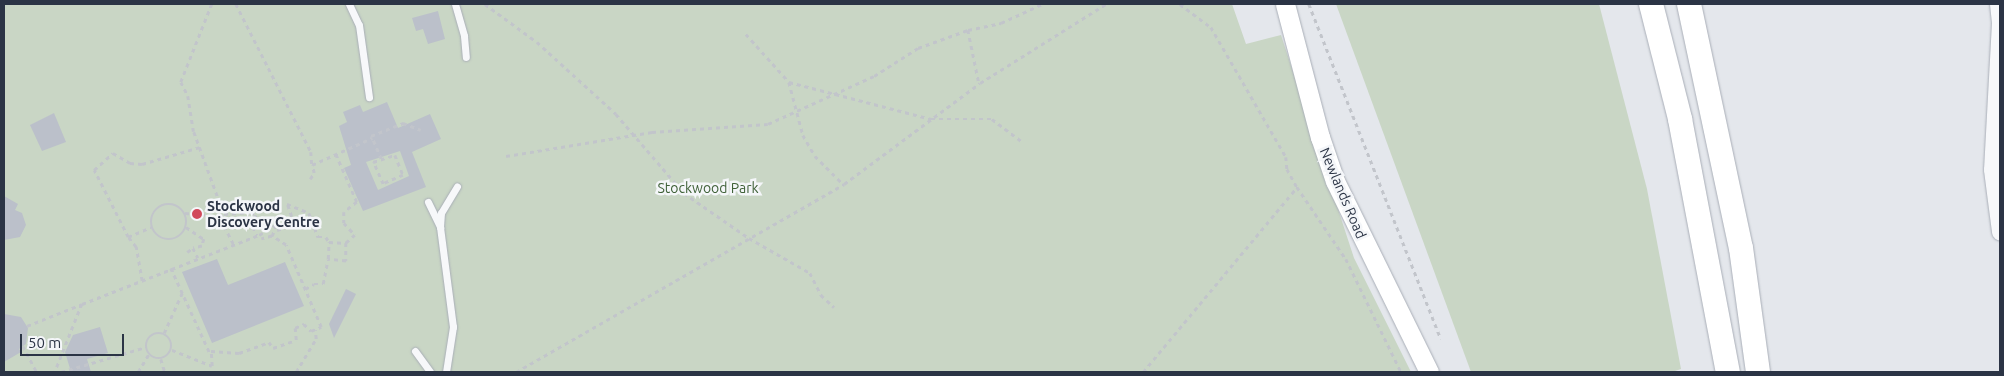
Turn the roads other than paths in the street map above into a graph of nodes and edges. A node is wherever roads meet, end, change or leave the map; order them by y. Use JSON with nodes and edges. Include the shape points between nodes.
{"nodes":[{"id":1,"x":349,"y":4,"type":"edge"},
{"id":2,"x":455,"y":4,"type":"edge"},
{"id":3,"x":1285,"y":4,"type":"edge"},
{"id":4,"x":1651,"y":4,"type":"edge"},
{"id":5,"x":1689,"y":4,"type":"edge"},
{"id":6,"x":1998,"y":4,"type":"edge"},
{"id":7,"x":466,"y":57,"type":"dead end"},
{"id":8,"x":369,"y":97,"type":"dead end"},
{"id":9,"x":457,"y":186,"type":"dead end"},
{"id":10,"x":428,"y":202,"type":"dead end"},
{"id":11,"x":440,"y":227,"type":"junction"},
{"id":12,"x":2000,"y":232,"type":"edge"},
{"id":13,"x":415,"y":351,"type":"dead end"},
{"id":14,"x":430,"y":372,"type":"edge"},
{"id":15,"x":446,"y":372,"type":"edge"},
{"id":16,"x":1429,"y":372,"type":"edge"},
{"id":17,"x":1728,"y":372,"type":"edge"},
{"id":18,"x":1758,"y":372,"type":"edge"}],
"edges":[{"from":1,"to":8,"type":"lane","via":[[359,25]]},
{"from":2,"to":7,"type":"lane"},
{"from":3,"to":16,"type":"main road","name":"Newlands Road","via":[[1335,181]]},
{"from":4,"to":17,"type":"highway","via":[[1680,119]]},
{"from":5,"to":18,"type":"highway","via":[[1741,248]]},
{"from":6,"to":12,"type":"street","via":[[2000,23],[1992,170]]},
{"from":9,"to":11,"type":"lane","via":[[441,213]]},
{"from":10,"to":11,"type":"lane"},
{"from":11,"to":15,"type":"lane","via":[[453,328]]},
{"from":13,"to":14,"type":"lane"}]}
